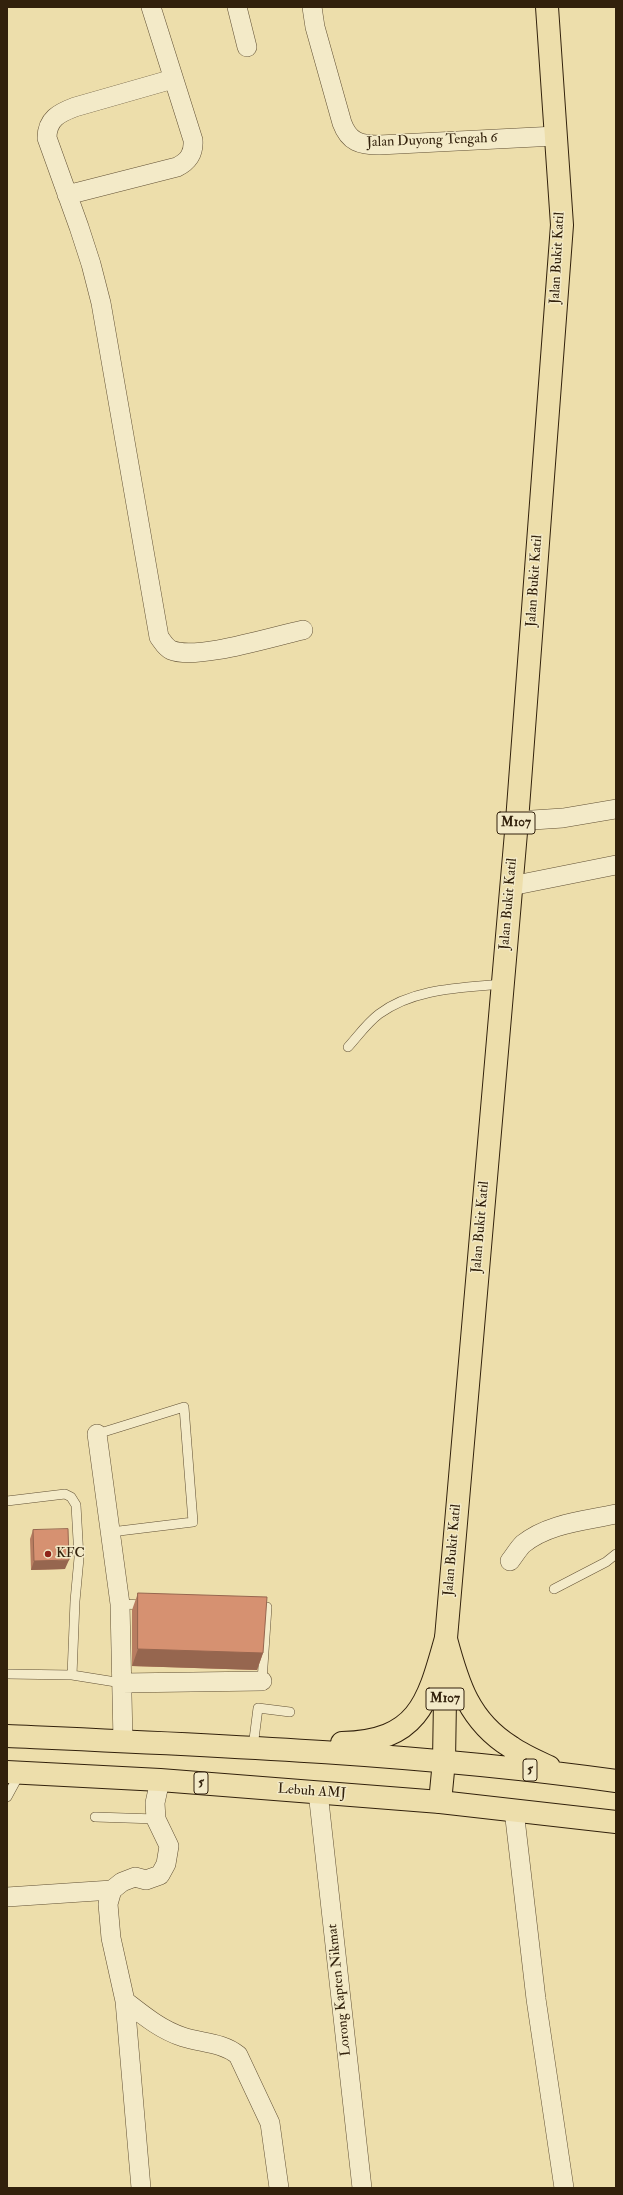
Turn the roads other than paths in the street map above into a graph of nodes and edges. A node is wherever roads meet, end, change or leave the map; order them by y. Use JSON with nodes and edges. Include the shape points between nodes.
{"nodes":[{"id":1,"x":151,"y":7,"type":"edge"},
{"id":2,"x":237,"y":7,"type":"edge"},
{"id":3,"x":312,"y":7,"type":"edge"},
{"id":4,"x":547,"y":7,"type":"edge"},
{"id":5,"x":247,"y":47,"type":"dead end"},
{"id":6,"x":173,"y":79,"type":"junction"},
{"id":7,"x":556,"y":136,"type":"junction"},
{"id":8,"x":67,"y":195,"type":"junction"},
{"id":9,"x":303,"y":630,"type":"dead end"},
{"id":10,"x":616,"y":810,"type":"edge"},
{"id":11,"x":517,"y":822,"type":"junction"},
{"id":12,"x":616,"y":865,"type":"edge"},
{"id":13,"x":511,"y":886,"type":"junction"},
{"id":14,"x":503,"y":984,"type":"junction"},
{"id":15,"x":348,"y":1047,"type":"dead end"},
{"id":16,"x":96,"y":1434,"type":"joint"},
{"id":17,"x":7,"y":1501,"type":"edge"},
{"id":18,"x":616,"y":1514,"type":"edge"},
{"id":19,"x":111,"y":1532,"type":"junction"},
{"id":20,"x":616,"y":1554,"type":"edge"},
{"id":21,"x":510,"y":1561,"type":"dead end"},
{"id":22,"x":554,"y":1589,"type":"dead end"},
{"id":23,"x":120,"y":1604,"type":"junction"},
{"id":24,"x":158,"y":1605,"type":"edge"},
{"id":25,"x":243,"y":1607,"type":"edge"},
{"id":26,"x":446,"y":1638,"type":"junction"},
{"id":27,"x":7,"y":1674,"type":"edge"},
{"id":28,"x":72,"y":1674,"type":"junction"},
{"id":29,"x":262,"y":1681,"type":"joint"},
{"id":30,"x":122,"y":1683,"type":"junction"},
{"id":31,"x":290,"y":1712,"type":"dead end"},
{"id":32,"x":7,"y":1736,"type":"edge"},
{"id":33,"x":123,"y":1741,"type":"junction"},
{"id":34,"x":253,"y":1747,"type":"junction"},
{"id":35,"x":444,"y":1761,"type":"junction"},
{"id":36,"x":14,"y":1773,"type":"edge"},
{"id":37,"x":561,"y":1774,"type":"junction"},
{"id":38,"x":160,"y":1780,"type":"junction"},
{"id":39,"x":616,"y":1782,"type":"edge"},
{"id":40,"x":318,"y":1792,"type":"junction"},
{"id":41,"x":7,"y":1797,"type":"edge"},
{"id":42,"x":440,"y":1802,"type":"junction"},
{"id":43,"x":514,"y":1810,"type":"junction"},
{"id":44,"x":95,"y":1817,"type":"dead end"},
{"id":45,"x":156,"y":1819,"type":"junction"},
{"id":46,"x":616,"y":1822,"type":"edge"},
{"id":47,"x":112,"y":1890,"type":"junction"},
{"id":48,"x":7,"y":1897,"type":"edge"},
{"id":49,"x":125,"y":2001,"type":"junction"},
{"id":50,"x":141,"y":2188,"type":"edge"},
{"id":51,"x":279,"y":2188,"type":"edge"},
{"id":52,"x":362,"y":2188,"type":"edge"},
{"id":53,"x":564,"y":2188,"type":"edge"}],
"edges":[{"from":1,"to":6,"type":"street"},
{"from":2,"to":5,"type":"street"},
{"from":3,"to":7,"type":"street","name":"Jalan Duyong Tengah 6","via":[[315,27],[342,124],[346,134],[354,142],[379,145]]},
{"from":4,"to":7,"type":"main road","name":"Jalan Bukit Katil","number":"M107"},
{"from":6,"to":8,"type":"street","via":[[75,107],[51,120],[47,138]]},
{"from":6,"to":8,"type":"street","via":[[193,140],[194,149],[188,160],[177,166]]},
{"from":7,"to":11,"type":"main road","name":"Jalan Bukit Katil","number":"M107","via":[[562,225]]},
{"from":8,"to":9,"type":"street","via":[[92,264],[159,637],[171,650],[198,654]]},
{"from":10,"to":11,"type":"street"},
{"from":11,"to":13,"type":"main road","name":"Jalan Bukit Katil","number":"M107"},
{"from":12,"to":13,"type":"street"},
{"from":13,"to":14,"type":"main road","name":"Jalan Bukit Katil","number":"M107"},
{"from":14,"to":15,"type":"lane","via":[[444,989],[398,1003],[380,1014]]},
{"from":14,"to":26,"type":"main road","name":"Jalan Bukit Katil","number":"M107"},
{"from":16,"to":19,"type":"street"},
{"from":16,"to":19,"type":"lane","via":[[184,1407],[193,1522]]},
{"from":17,"to":28,"type":"lane","via":[[65,1494],[76,1504],[79,1558]]},
{"from":18,"to":21,"type":"street","via":[[568,1523],[541,1533],[523,1545]]},
{"from":19,"to":23,"type":"street"},
{"from":20,"to":22,"type":"lane","via":[[606,1562]]},
{"from":23,"to":24,"type":"lane"},
{"from":23,"to":30,"type":"street"},
{"from":25,"to":29,"type":"lane","via":[[266,1607]]},
{"from":26,"to":34,"type":"main road","via":[[427,1698],[414,1719],[396,1731],[357,1743]]},
{"from":26,"to":35,"type":"main road","name":"Jalan Bukit Katil","number":"M107"},
{"from":26,"to":37,"type":"main road","via":[[455,1674],[466,1700],[494,1736]]},
{"from":27,"to":28,"type":"lane"},
{"from":28,"to":30,"type":"lane"},
{"from":29,"to":30,"type":"street"},
{"from":30,"to":33,"type":"street"},
{"from":31,"to":34,"type":"lane","via":[[258,1708]]},
{"from":32,"to":33,"type":"main road","number":"5"},
{"from":33,"to":34,"type":"main road","number":"5"},
{"from":34,"to":35,"type":"main road","number":"5"},
{"from":35,"to":37,"type":"main road","number":"5"},
{"from":35,"to":42,"type":"main road","name":"Jalan Bukit Katil","number":"M107"},
{"from":36,"to":38,"type":"main road","name":"Lebuh AMJ","number":"5"},
{"from":36,"to":41,"type":"lane"},
{"from":37,"to":39,"type":"main road","number":"5"},
{"from":38,"to":40,"type":"main road","name":"Lebuh AMJ","number":"5"},
{"from":38,"to":45,"type":"street","via":[[155,1803]]},
{"from":40,"to":42,"type":"main road","name":"Lebuh AMJ","number":"5"},
{"from":40,"to":52,"type":"street","name":"Lorong Kapten Nikmat"},
{"from":42,"to":43,"type":"main road","name":"Lebuh AMJ","number":"5"},
{"from":43,"to":46,"type":"main road","name":"Lebuh AMJ","number":"5"},
{"from":43,"to":53,"type":"street","via":[[536,1999]]},
{"from":44,"to":45,"type":"lane"},
{"from":45,"to":47,"type":"street","via":[[169,1846],[166,1864],[160,1875],[146,1880],[135,1877],[122,1882]]},
{"from":47,"to":48,"type":"street"},
{"from":47,"to":49,"type":"street","via":[[108,1904],[108,1921]]},
{"from":49,"to":50,"type":"street"},
{"from":49,"to":51,"type":"street","via":[[164,2029],[183,2037],[229,2048],[238,2055],[270,2123]]}]}
